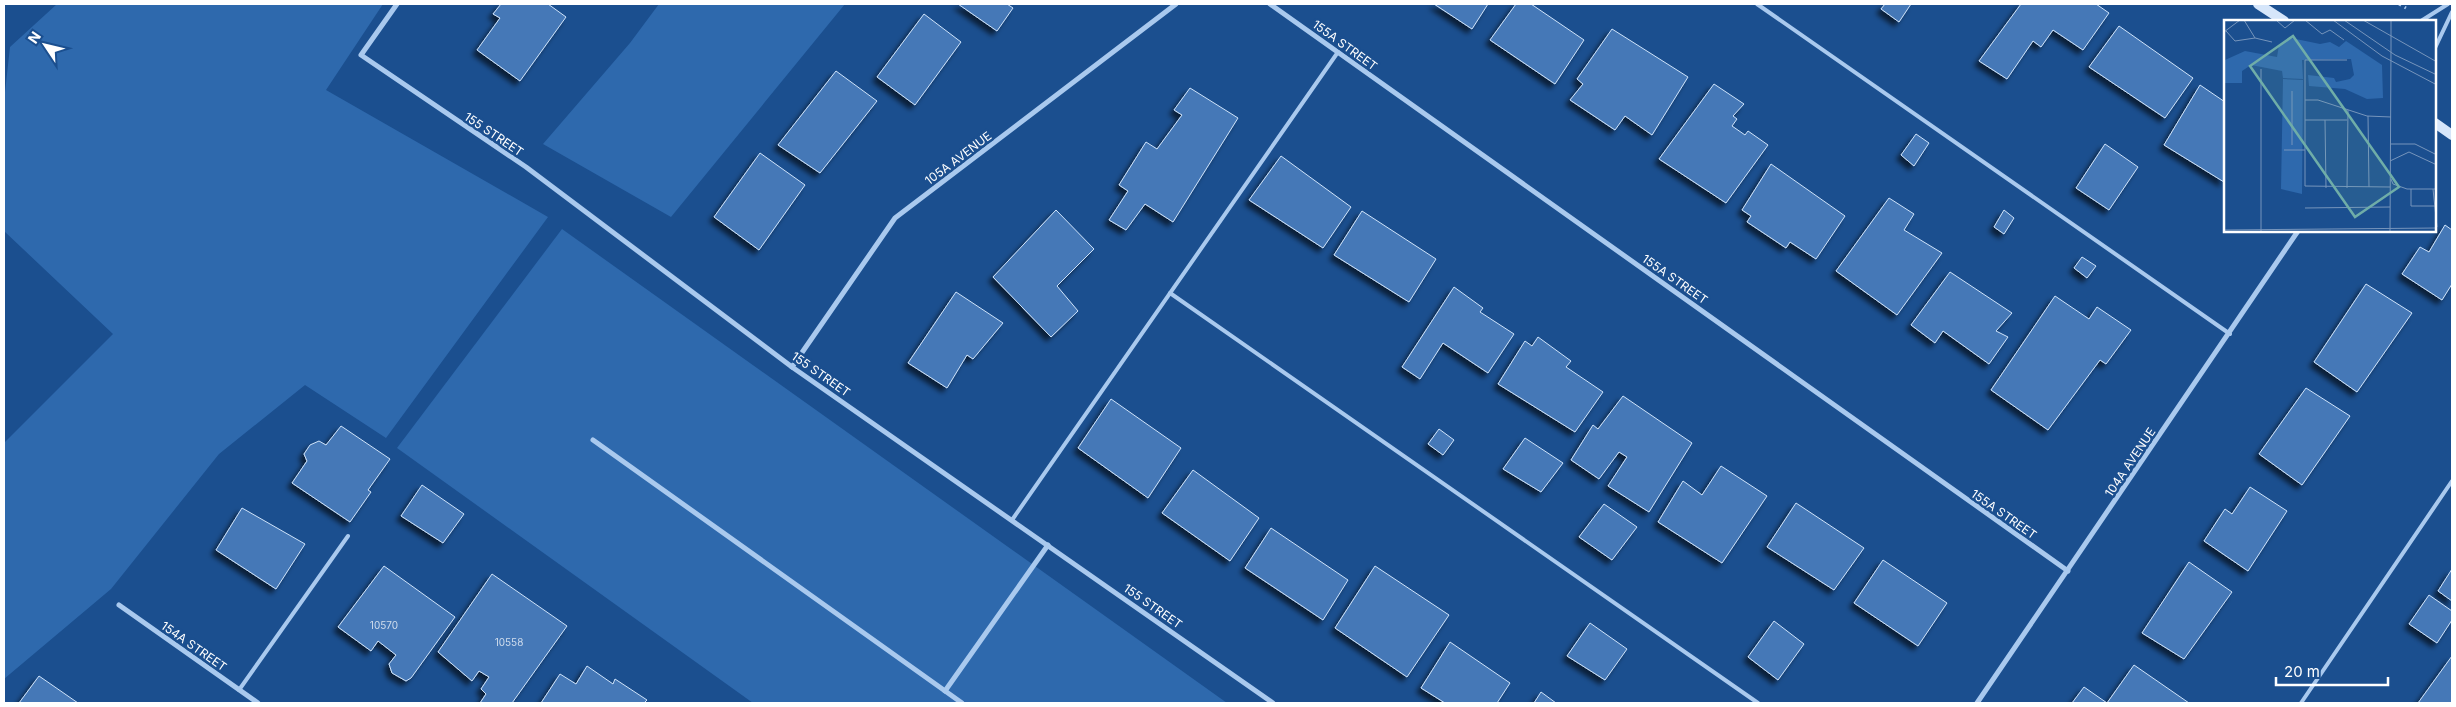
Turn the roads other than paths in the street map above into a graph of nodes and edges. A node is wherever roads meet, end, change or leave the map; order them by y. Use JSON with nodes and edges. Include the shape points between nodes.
{"nodes":[{"id":1,"x":397,"y":4,"type":"edge"},
{"id":2,"x":1176,"y":4,"type":"edge"},
{"id":3,"x":1270,"y":4,"type":"edge"},
{"id":4,"x":1757,"y":4,"type":"edge"},
{"id":5,"x":2258,"y":4,"type":"edge"},
{"id":6,"x":2448,"y":4,"type":"edge"},
{"id":7,"x":2452,"y":12,"type":"edge"},
{"id":8,"x":2281,"y":19,"type":"edge"},
{"id":9,"x":2423,"y":20,"type":"edge"},
{"id":10,"x":2436,"y":46,"type":"edge"},
{"id":11,"x":1338,"y":52,"type":"junction"},
{"id":12,"x":2436,"y":124,"type":"edge"},
{"id":13,"x":2452,"y":135,"type":"edge"},
{"id":14,"x":2297,"y":232,"type":"edge"},
{"id":15,"x":1170,"y":293,"type":"junction"},
{"id":16,"x":2230,"y":334,"type":"junction"},
{"id":17,"x":792,"y":367,"type":"junction"},
{"id":18,"x":594,"y":440,"type":"dead end"},
{"id":19,"x":2452,"y":481,"type":"edge"},
{"id":20,"x":1012,"y":520,"type":"junction"},
{"id":21,"x":348,"y":536,"type":"dead end"},
{"id":22,"x":1048,"y":544,"type":"junction"},
{"id":23,"x":2068,"y":571,"type":"junction"},
{"id":24,"x":119,"y":605,"type":"dead end"},
{"id":25,"x":239,"y":690,"type":"junction"},
{"id":26,"x":944,"y":691,"type":"junction"},
{"id":27,"x":258,"y":703,"type":"edge"},
{"id":28,"x":962,"y":703,"type":"edge"},
{"id":29,"x":1274,"y":703,"type":"edge"},
{"id":30,"x":1758,"y":703,"type":"edge"},
{"id":31,"x":1977,"y":703,"type":"edge"},
{"id":32,"x":2301,"y":703,"type":"edge"}],
"edges":[{"from":1,"to":17,"type":"street","name":"155 STREET","via":[[361,55],[526,167]]},
{"from":2,"to":17,"type":"street","name":"105A AVENUE","via":[[895,218]]},
{"from":3,"to":11,"type":"street","name":"155A STREET"},
{"from":4,"to":16,"type":"lane"},
{"from":5,"to":8,"type":"main road"},
{"from":6,"to":9,"type":"lane"},
{"from":7,"to":10,"type":"lane"},
{"from":11,"to":15,"type":"lane"},
{"from":11,"to":23,"type":"street","name":"155A STREET"},
{"from":12,"to":13,"type":"main road"},
{"from":14,"to":16,"type":"street","name":"104A AVENUE"},
{"from":15,"to":20,"type":"lane"},
{"from":15,"to":30,"type":"lane"},
{"from":16,"to":23,"type":"street","name":"104A AVENUE"},
{"from":17,"to":20,"type":"street","name":"155 STREET"},
{"from":18,"to":26,"type":"street"},
{"from":19,"to":32,"type":"lane"},
{"from":20,"to":22,"type":"street","name":"155 STREET"},
{"from":21,"to":25,"type":"lane"},
{"from":22,"to":26,"type":"street"},
{"from":22,"to":29,"type":"street","name":"155 STREET"},
{"from":23,"to":31,"type":"street","name":"104A AVENUE"},
{"from":24,"to":25,"type":"street","name":"154A STREET"},
{"from":25,"to":27,"type":"street","name":"154A STREET"},
{"from":26,"to":28,"type":"street"}]}
